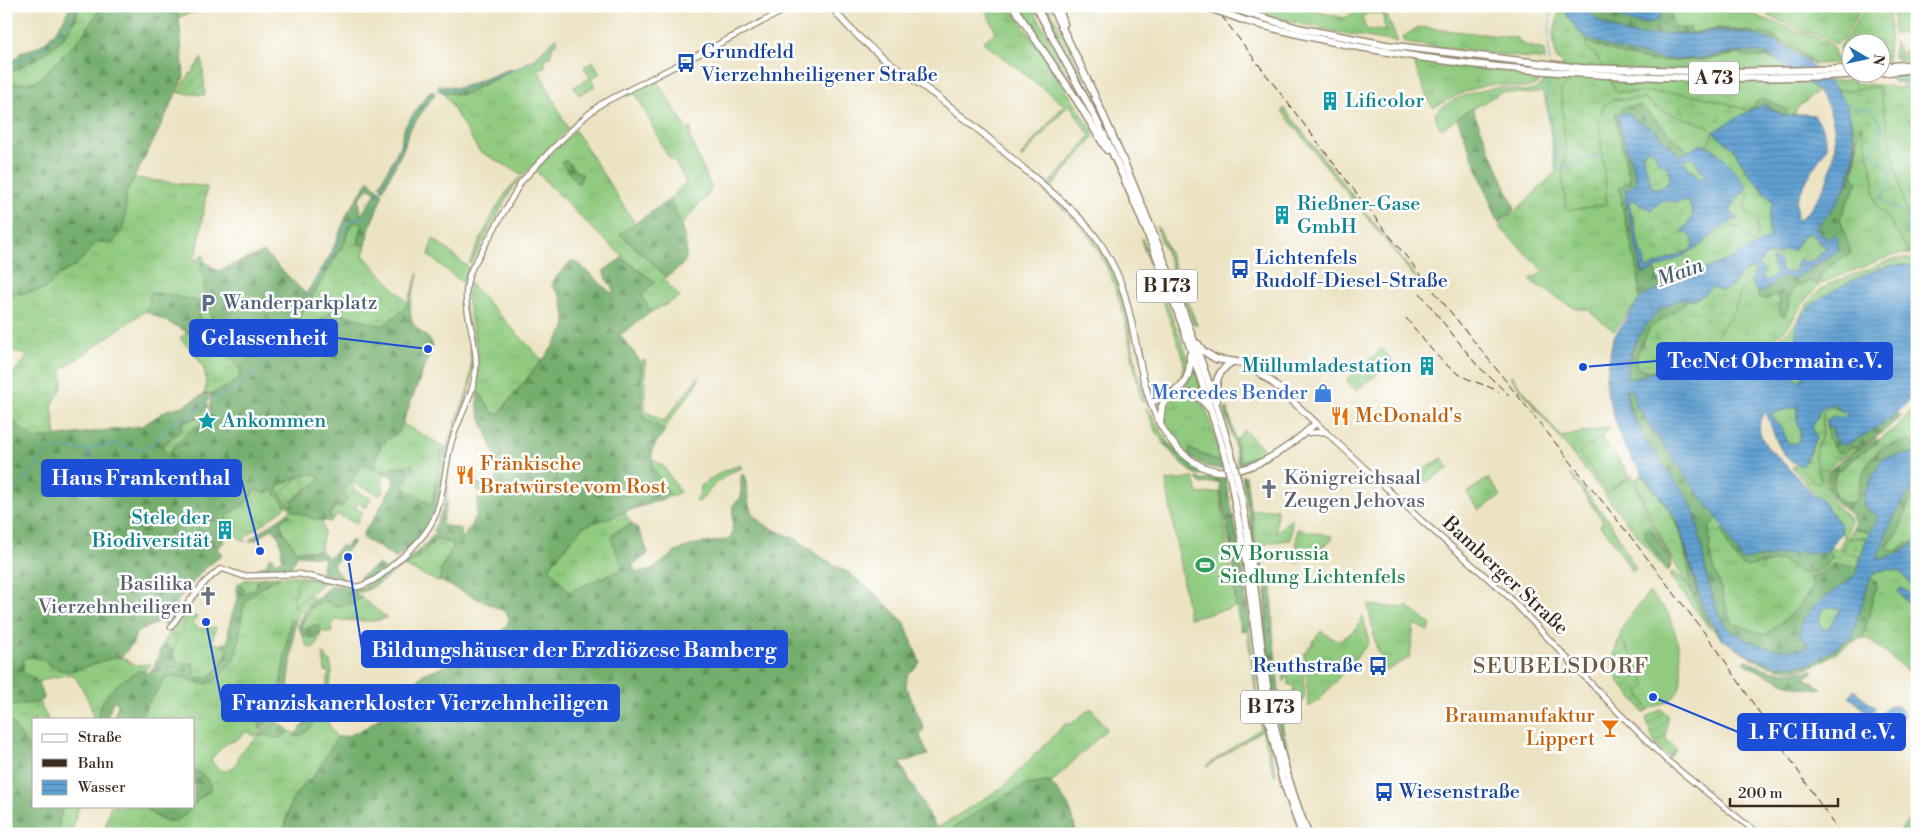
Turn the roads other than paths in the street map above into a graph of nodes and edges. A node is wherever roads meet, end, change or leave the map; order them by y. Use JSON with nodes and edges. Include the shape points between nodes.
{"nodes":[{"id":1,"x":793,"y":6,"type":"edge"},
{"id":2,"x":1013,"y":6,"type":"edge"},
{"id":3,"x":1036,"y":6,"type":"edge"},
{"id":4,"x":1051,"y":6,"type":"edge"},
{"id":5,"x":1058,"y":6,"type":"edge"},
{"id":6,"x":1204,"y":6,"type":"edge"},
{"id":7,"x":1223,"y":6,"type":"edge"},
{"id":8,"x":831,"y":7,"type":"edge"},
{"id":9,"x":1387,"y":48,"type":"junction"},
{"id":10,"x":1074,"y":51,"type":"junction"},
{"id":11,"x":1917,"y":64,"type":"edge"},
{"id":12,"x":1533,"y":66,"type":"junction"},
{"id":13,"x":1890,"y":68,"type":"edge"},
{"id":14,"x":1840,"y":69,"type":"edge"},
{"id":15,"x":1895,"y":69,"type":"junction"},
{"id":16,"x":1917,"y":69,"type":"edge"},
{"id":17,"x":1123,"y":176,"type":"junction"},
{"id":18,"x":1153,"y":240,"type":"junction"},
{"id":19,"x":1193,"y":338,"type":"junction"},
{"id":20,"x":1190,"y":346,"type":"junction"},
{"id":21,"x":1233,"y":362,"type":"junction"},
{"id":22,"x":1273,"y":384,"type":"joint"},
{"id":23,"x":1170,"y":395,"type":"junction"},
{"id":24,"x":1151,"y":402,"type":"junction"},
{"id":25,"x":1216,"y":414,"type":"junction"},
{"id":26,"x":1160,"y":423,"type":"junction"},
{"id":27,"x":1316,"y":423,"type":"junction"},
{"id":28,"x":1326,"y":432,"type":"junction"},
{"id":29,"x":1305,"y":433,"type":"junction"},
{"id":30,"x":1234,"y":479,"type":"junction"},
{"id":31,"x":171,"y":627,"type":"dead end"},
{"id":32,"x":1302,"y":834,"type":"edge"},
{"id":33,"x":1308,"y":834,"type":"edge"},
{"id":34,"x":1758,"y":834,"type":"edge"}],
"edges":[{"from":1,"to":31,"type":"street","via":[[613,97],[591,112],[553,148],[515,191],[468,276],[465,292],[475,345],[474,382],[448,453],[437,511],[421,539],[376,579],[357,587],[299,574],[243,576],[219,570],[201,586]]},
{"from":2,"to":17,"type":"highway"},
{"from":3,"to":17,"type":"highway"},
{"from":4,"to":10,"type":"highway"},
{"from":5,"to":10,"type":"highway"},
{"from":6,"to":9,"type":"highway","number":"A 73","bridge":true,"via":[[1246,21],[1328,41]]},
{"from":7,"to":9,"type":"highway","number":"A 73","via":[[1298,28]]},
{"from":8,"to":24,"type":"main road","via":[[878,53],[947,104],[1088,228],[1109,259],[1123,289]]},
{"from":9,"to":12,"type":"highway","number":"A 73"},
{"from":10,"to":18,"type":"highway","via":[[1122,156]]},
{"from":11,"to":15,"type":"highway","number":"A 73"},
{"from":12,"to":14,"type":"highway","number":"A 73","via":[[1681,72]]},
{"from":12,"to":15,"type":"highway","number":"A 73","via":[[1581,73],[1681,78],[1810,77]]},
{"from":13,"to":15,"type":"highway","number":"A 73"},
{"from":15,"to":16,"type":"highway","number":"A 73"},
{"from":17,"to":18,"type":"highway"},
{"from":18,"to":19,"type":"highway","number":"B 173"},
{"from":18,"to":20,"type":"highway","number":"B 173"},
{"from":19,"to":21,"type":"highway","via":[[1210,357]]},
{"from":19,"to":25,"type":"highway","number":"B 173"},
{"from":20,"to":23,"type":"highway","via":[[1190,372]]},
{"from":20,"to":25,"type":"highway","number":"B 173"},
{"from":21,"to":22,"type":"highway","via":[[1249,364]]},
{"from":21,"to":25,"type":"highway","via":[[1218,374]]},
{"from":22,"to":27,"type":"main road","name":"Bamberger Straße"},
{"from":23,"to":24,"type":"highway"},
{"from":23,"to":25,"type":"highway","via":[[1193,394]]},
{"from":23,"to":26,"type":"highway","via":[[1162,406]]},
{"from":24,"to":26,"type":"main road"},
{"from":25,"to":30,"type":"highway","number":"B 173","bridge":true},
{"from":26,"to":29,"type":"main road","via":[[1172,442],[1190,459],[1205,468],[1222,472],[1264,461]]},
{"from":27,"to":28,"type":"street","name":"Bamberger Straße"},
{"from":27,"to":29,"type":"main road"},
{"from":28,"to":29,"type":"street"},
{"from":28,"to":34,"type":"street","name":"Bamberger Straße","via":[[1507,595],[1664,758]]},
{"from":30,"to":32,"type":"highway","number":"B 173","via":[[1263,697],[1282,778]]},
{"from":30,"to":33,"type":"highway","number":"B 173","via":[[1249,539],[1276,735]]}]}
